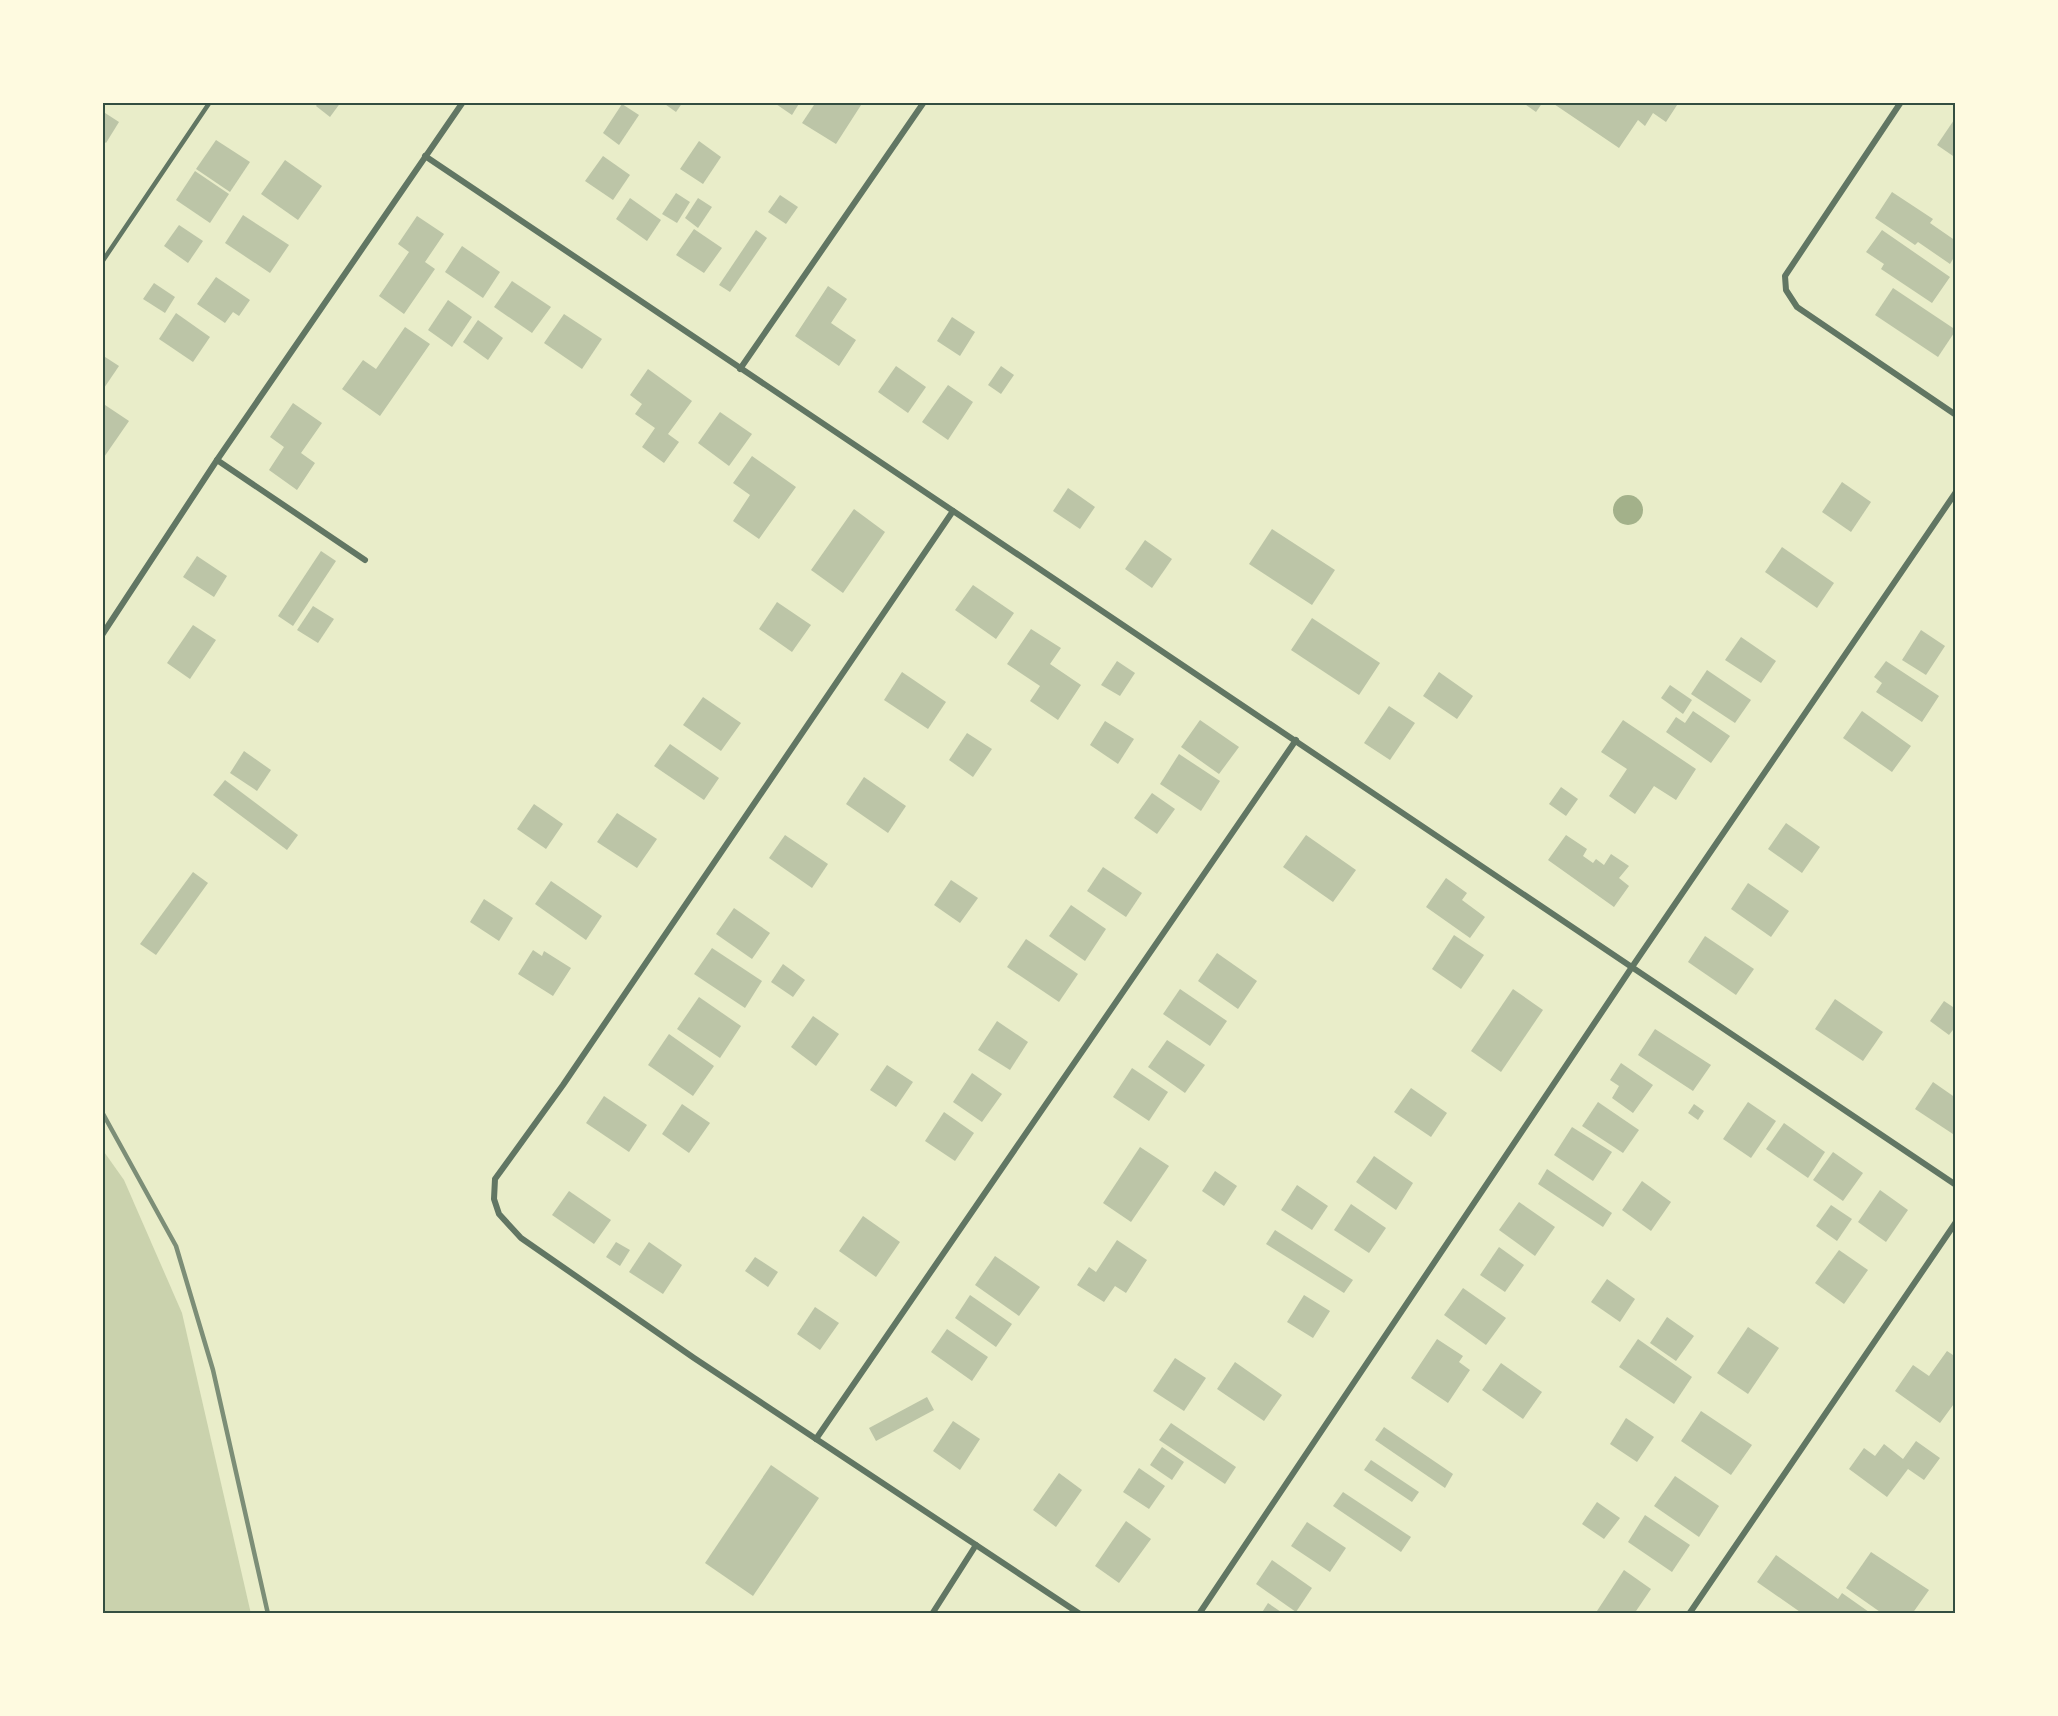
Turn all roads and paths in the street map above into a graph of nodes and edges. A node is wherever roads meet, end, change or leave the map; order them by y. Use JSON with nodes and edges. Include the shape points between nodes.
{"nodes":[{"id":1,"x":210,"y":102,"type":"edge"},
{"id":2,"x":463,"y":102,"type":"edge"},
{"id":3,"x":924,"y":102,"type":"edge"},
{"id":4,"x":1901,"y":102,"type":"edge"},
{"id":5,"x":425,"y":156,"type":"junction"},
{"id":6,"x":102,"y":262,"type":"edge"},
{"id":7,"x":740,"y":369,"type":"junction"},
{"id":8,"x":1956,"y":415,"type":"edge"},
{"id":9,"x":218,"y":460,"type":"junction"},
{"id":10,"x":1956,"y":492,"type":"edge"},
{"id":11,"x":953,"y":511,"type":"junction"},
{"id":12,"x":365,"y":560,"type":"dead end"},
{"id":13,"x":102,"y":635,"type":"edge"},
{"id":14,"x":1296,"y":740,"type":"junction"},
{"id":15,"x":1632,"y":967,"type":"junction"},
{"id":16,"x":1956,"y":1185,"type":"edge"},
{"id":17,"x":1956,"y":1222,"type":"edge"},
{"id":18,"x":816,"y":1439,"type":"junction"},
{"id":19,"x":976,"y":1545,"type":"junction"},
{"id":20,"x":932,"y":1614,"type":"edge"},
{"id":21,"x":1080,"y":1614,"type":"edge"},
{"id":22,"x":1199,"y":1614,"type":"edge"},
{"id":23,"x":1689,"y":1614,"type":"edge"}],
"edges":[{"from":1,"to":6,"type":"lane"},
{"from":2,"to":5,"type":"street"},
{"from":3,"to":7,"type":"street"},
{"from":4,"to":8,"type":"street","via":[[1785,276],[1786,290],[1797,307]]},
{"from":5,"to":7,"type":"street"},
{"from":5,"to":9,"type":"street"},
{"from":7,"to":11,"type":"street"},
{"from":9,"to":12,"type":"street"},
{"from":9,"to":13,"type":"street"},
{"from":10,"to":15,"type":"street"},
{"from":11,"to":14,"type":"street"},
{"from":11,"to":18,"type":"street","via":[[495,1179],[494,1199],[499,1214],[521,1238]]},
{"from":14,"to":15,"type":"street"},
{"from":14,"to":18,"type":"street"},
{"from":15,"to":16,"type":"street"},
{"from":15,"to":22,"type":"street"},
{"from":17,"to":23,"type":"street"},
{"from":18,"to":19,"type":"street"},
{"from":19,"to":20,"type":"street"},
{"from":19,"to":21,"type":"street"}]}
